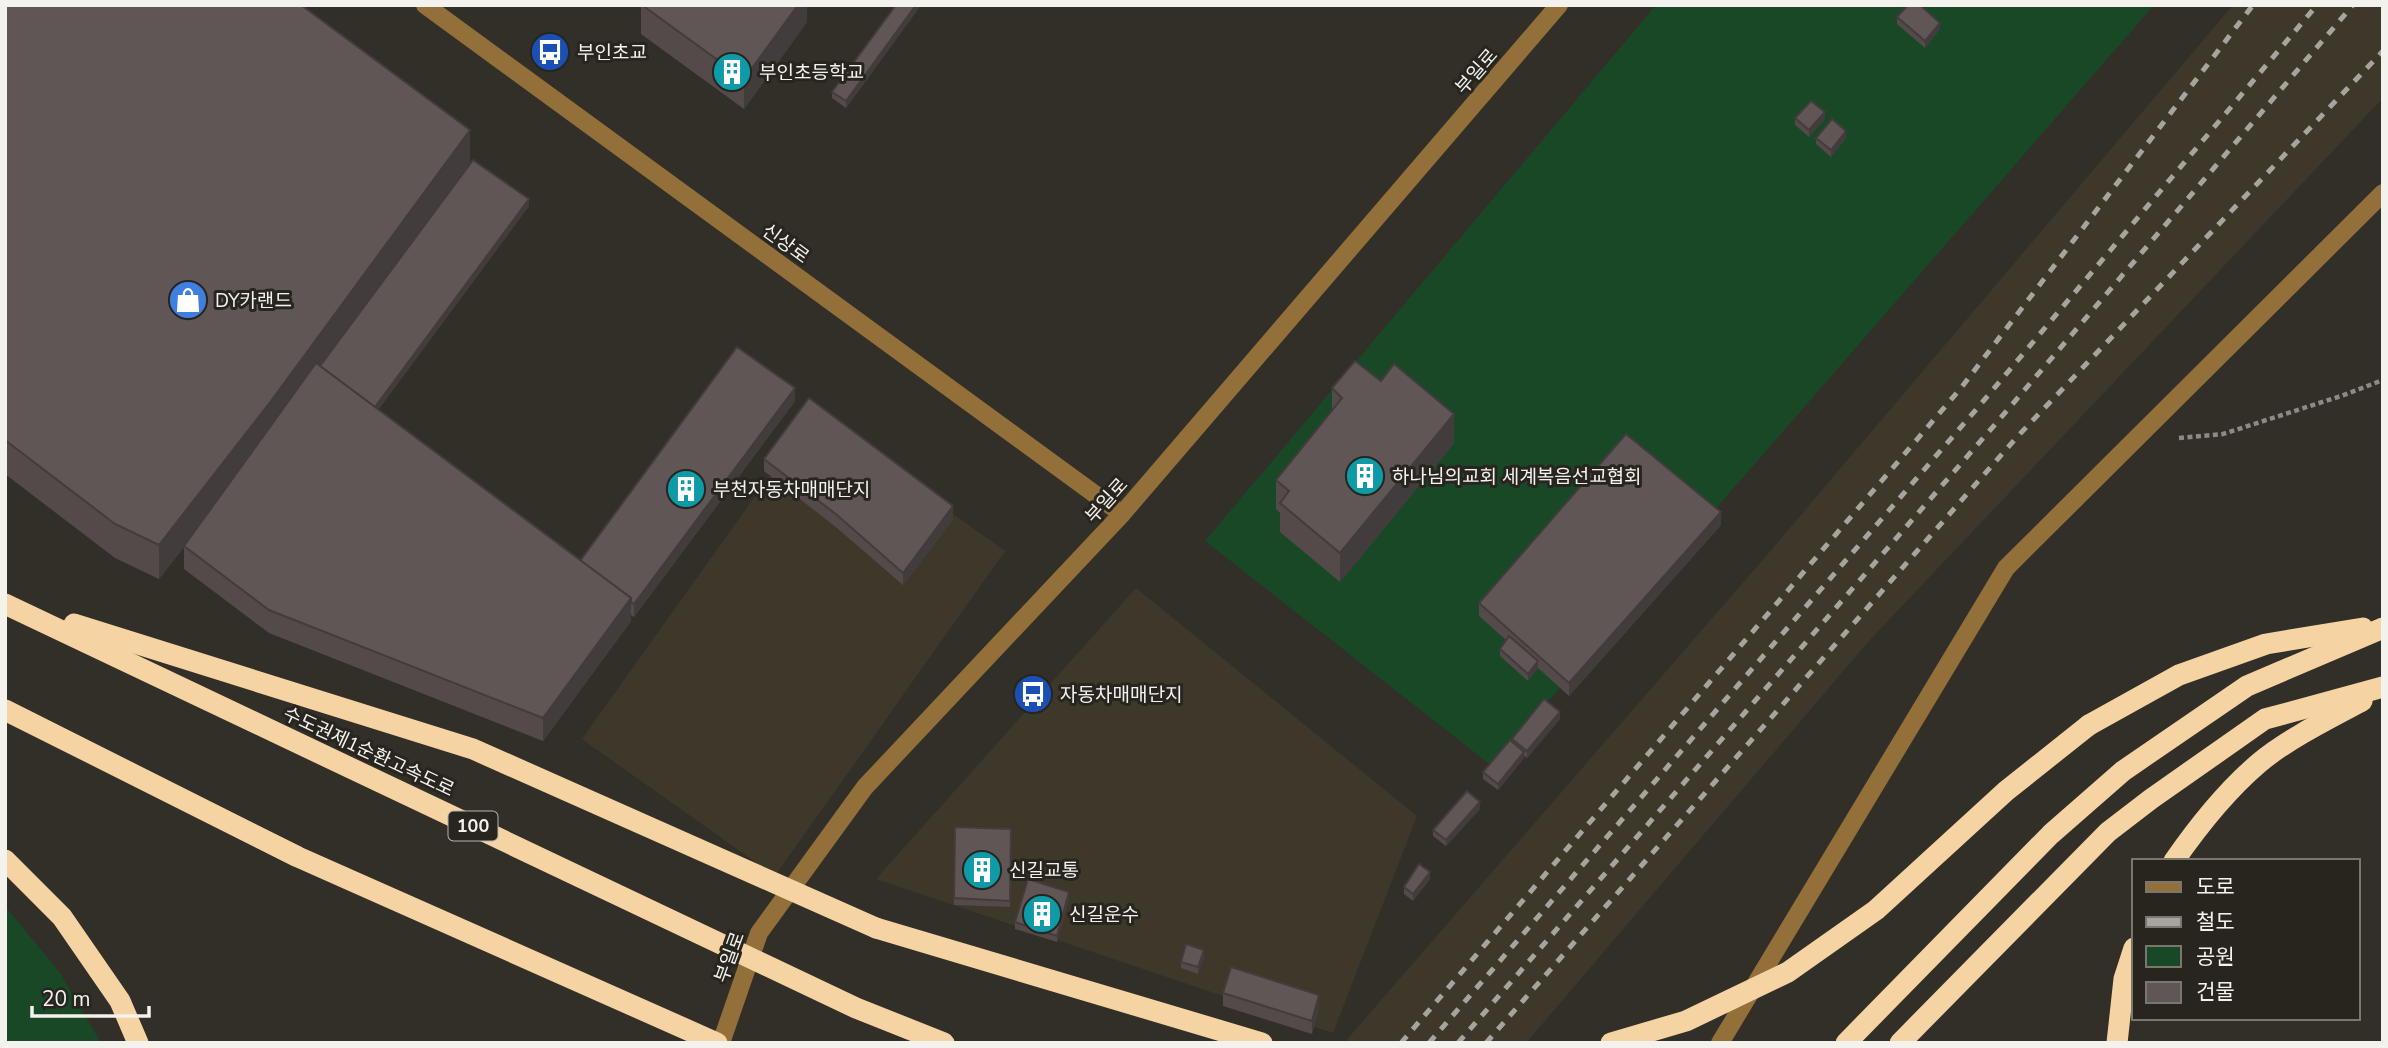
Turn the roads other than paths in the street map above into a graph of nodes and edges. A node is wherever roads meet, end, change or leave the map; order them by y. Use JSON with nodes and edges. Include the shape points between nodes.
{"nodes":[{"id":1,"x":425,"y":5,"type":"edge"},
{"id":2,"x":1559,"y":5,"type":"edge"},
{"id":3,"x":2383,"y":193,"type":"edge"},
{"id":4,"x":1122,"y":514,"type":"junction"},
{"id":5,"x":5,"y":603,"type":"edge"},
{"id":6,"x":2383,"y":626,"type":"edge"},
{"id":7,"x":2383,"y":688,"type":"edge"},
{"id":8,"x":5,"y":710,"type":"edge"},
{"id":9,"x":2175,"y":859,"type":"edge"},
{"id":10,"x":5,"y":860,"type":"edge"},
{"id":11,"x":2132,"y":954,"type":"edge"},
{"id":12,"x":138,"y":1043,"type":"edge"},
{"id":13,"x":719,"y":1043,"type":"edge"},
{"id":14,"x":944,"y":1043,"type":"edge"},
{"id":15,"x":1262,"y":1043,"type":"edge"},
{"id":16,"x":1611,"y":1043,"type":"edge"},
{"id":17,"x":1720,"y":1043,"type":"edge"},
{"id":18,"x":1846,"y":1043,"type":"edge"},
{"id":19,"x":1900,"y":1043,"type":"edge"},
{"id":20,"x":2118,"y":1043,"type":"edge"}],
"edges":[{"from":1,"to":4,"type":"street","name":"신상로"},
{"from":2,"to":4,"type":"street","name":"부일로"},
{"from":3,"to":17,"type":"street","via":[[2007,568]]},
{"from":4,"to":13,"type":"street","name":"부일로","via":[[865,787],[759,933]]},
{"from":5,"to":14,"type":"highway","name":"수도권제1순환고속도로","number":"100","bridge":true,"via":[[856,1008]]},
{"from":5,"to":15,"type":"highway","bridge":true,"via":[[473,749],[876,928]]},
{"from":6,"to":16,"type":"highway","bridge":true,"via":[[2266,644],[2179,675],[2089,725],[2006,791],[1876,909],[1788,972],[1686,1021]]},
{"from":6,"to":18,"type":"highway","via":[[2247,686],[2123,771],[2051,834]]},
{"from":7,"to":9,"type":"highway","via":[[2260,762],[2202,820]]},
{"from":7,"to":19,"type":"highway","via":[[2265,719],[2151,799],[2108,832]]},
{"from":8,"to":13,"type":"highway","via":[[298,857]]},
{"from":10,"to":12,"type":"highway","via":[[62,917],[120,1001]]},
{"from":11,"to":20,"type":"highway","via":[[2124,979]]}]}
